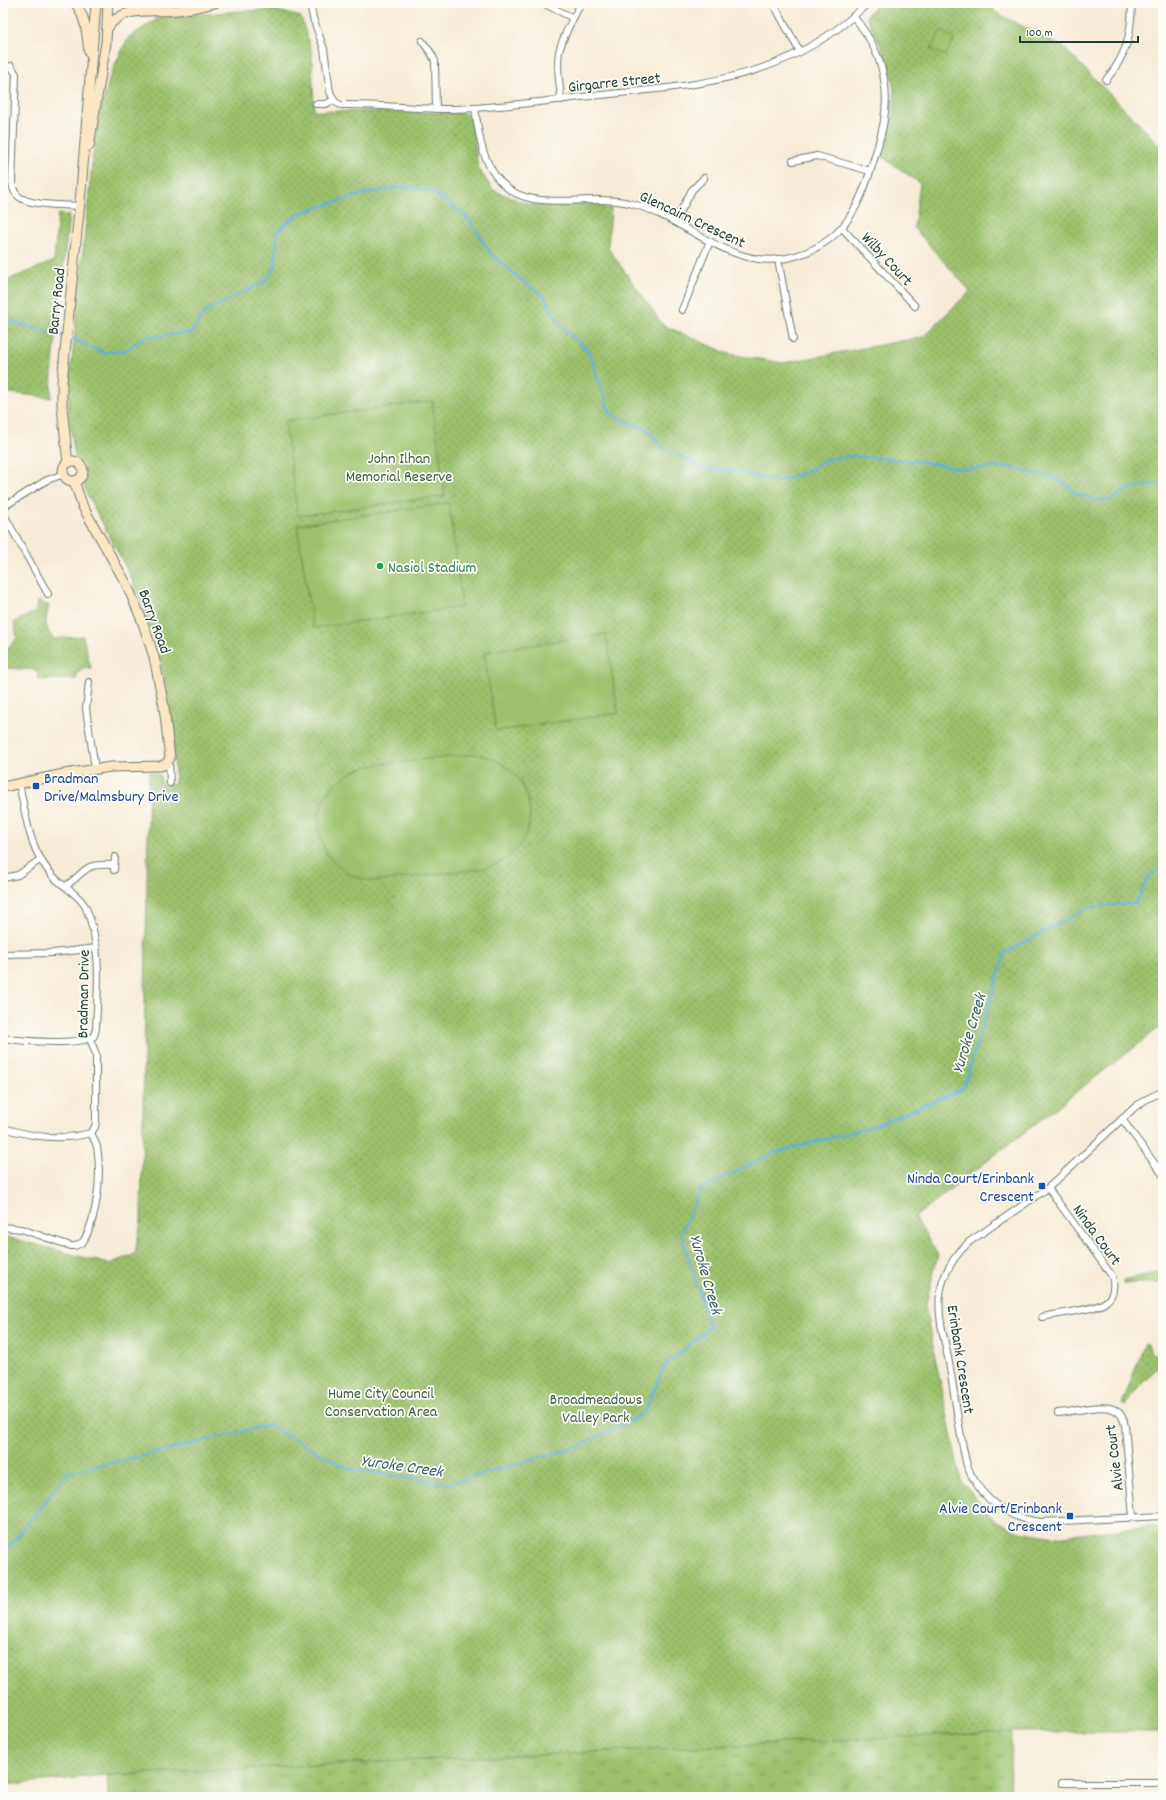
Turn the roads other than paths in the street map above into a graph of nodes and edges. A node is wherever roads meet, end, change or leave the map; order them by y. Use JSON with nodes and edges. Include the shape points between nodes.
{"nodes":[{"id":1,"x":75,"y":3,"type":"edge"},
{"id":2,"x":96,"y":3,"type":"edge"},
{"id":3,"x":108,"y":3,"type":"edge"},
{"id":4,"x":215,"y":3,"type":"edge"},
{"id":5,"x":304,"y":3,"type":"edge"},
{"id":6,"x":310,"y":3,"type":"edge"},
{"id":7,"x":543,"y":3,"type":"edge"},
{"id":8,"x":581,"y":3,"type":"edge"},
{"id":9,"x":773,"y":3,"type":"edge"},
{"id":10,"x":868,"y":3,"type":"edge"},
{"id":11,"x":1132,"y":3,"type":"edge"},
{"id":12,"x":853,"y":16,"type":"junction"},
{"id":13,"x":313,"y":18,"type":"junction"},
{"id":14,"x":573,"y":18,"type":"junction"},
{"id":15,"x":107,"y":29,"type":"junction"},
{"id":16,"x":422,"y":41,"type":"dead end"},
{"id":17,"x":800,"y":52,"type":"junction"},
{"id":18,"x":11,"y":66,"type":"dead end"},
{"id":19,"x":91,"y":71,"type":"junction"},
{"id":20,"x":1106,"y":80,"type":"dead end"},
{"id":21,"x":333,"y":100,"type":"junction"},
{"id":22,"x":562,"y":100,"type":"junction"},
{"id":23,"x":316,"y":104,"type":"dead end"},
{"id":24,"x":475,"y":108,"type":"junction"},
{"id":25,"x":436,"y":109,"type":"junction"},
{"id":26,"x":793,"y":161,"type":"dead end"},
{"id":27,"x":870,"y":171,"type":"junction"},
{"id":28,"x":704,"y":178,"type":"dead end"},
{"id":29,"x":81,"y":191,"type":"junction"},
{"id":30,"x":80,"y":206,"type":"junction"},
{"id":31,"x":675,"y":222,"type":"junction"},
{"id":32,"x":842,"y":228,"type":"junction"},
{"id":33,"x":710,"y":241,"type":"junction"},
{"id":34,"x":778,"y":259,"type":"junction"},
{"id":35,"x":915,"y":306,"type":"dead end"},
{"id":36,"x":682,"y":310,"type":"dead end"},
{"id":37,"x":793,"y":339,"type":"dead end"},
{"id":38,"x":68,"y":463,"type":"junction"},
{"id":39,"x":64,"y":474,"type":"junction"},
{"id":40,"x":74,"y":481,"type":"junction"},
{"id":41,"x":3,"y":497,"type":"edge"},
{"id":42,"x":5,"y":505,"type":"edge"},
{"id":43,"x":3,"y":513,"type":"edge"},
{"id":44,"x":48,"y":594,"type":"dead end"},
{"id":45,"x":89,"y":682,"type":"dead end"},
{"id":46,"x":169,"y":760,"type":"junction"},
{"id":47,"x":95,"y":769,"type":"junction"},
{"id":48,"x":19,"y":783,"type":"junction"},
{"id":49,"x":170,"y":783,"type":"dead end"},
{"id":50,"x":3,"y":787,"type":"edge"},
{"id":51,"x":115,"y":857,"type":"dead end"},
{"id":52,"x":41,"y":860,"type":"junction"},
{"id":53,"x":3,"y":878,"type":"edge"},
{"id":54,"x":66,"y":886,"type":"junction"},
{"id":55,"x":97,"y":948,"type":"junction"},
{"id":56,"x":3,"y":954,"type":"edge"},
{"id":57,"x":3,"y":1038,"type":"edge"},
{"id":58,"x":90,"y":1039,"type":"junction"},
{"id":59,"x":1163,"y":1091,"type":"edge"},
{"id":60,"x":1122,"y":1119,"type":"junction"},
{"id":61,"x":3,"y":1128,"type":"edge"},
{"id":62,"x":91,"y":1133,"type":"junction"},
{"id":63,"x":1163,"y":1175,"type":"edge"},
{"id":64,"x":1048,"y":1188,"type":"junction"},
{"id":65,"x":3,"y":1227,"type":"edge"},
{"id":66,"x":1042,"y":1317,"type":"dead end"},
{"id":67,"x":1058,"y":1413,"type":"dead end"},
{"id":68,"x":1132,"y":1516,"type":"junction"},
{"id":69,"x":1163,"y":1516,"type":"edge"},
{"id":70,"x":1062,"y":1783,"type":"dead end"},
{"id":71,"x":1163,"y":1783,"type":"edge"}],
"edges":[{"from":1,"to":19,"type":"street","via":[[85,24]]},
{"from":2,"to":19,"type":"street","name":"Barry Road"},
{"from":3,"to":15,"type":"street","name":"Barry Road"},
{"from":4,"to":15,"type":"street","via":[[177,11],[134,12],[115,18]]},
{"from":5,"to":13,"type":"street"},
{"from":6,"to":13,"type":"street"},
{"from":7,"to":14,"type":"street"},
{"from":8,"to":14,"type":"street"},
{"from":9,"to":17,"type":"street"},
{"from":10,"to":12,"type":"street","name":"Girgarre Street"},
{"from":11,"to":20,"type":"street","via":[[1130,38],[1118,65]]},
{"from":12,"to":17,"type":"street","name":"Girgarre Street"},
{"from":12,"to":27,"type":"street","name":"Glencairn Crescent","via":[[877,53],[885,85],[884,123]]},
{"from":13,"to":21,"type":"street","via":[[324,49]]},
{"from":14,"to":22,"type":"street","via":[[559,52]]},
{"from":15,"to":29,"type":"street","name":"Barry Road"},
{"from":16,"to":25,"type":"street","via":[[435,61]]},
{"from":17,"to":22,"type":"street","name":"Girgarre Street","via":[[765,68],[720,81]]},
{"from":18,"to":30,"type":"street","via":[[16,74],[12,182],[14,192],[19,198],[34,202]]},
{"from":19,"to":29,"type":"street","name":"Barry Road"},
{"from":21,"to":23,"type":"street","via":[[326,104]]},
{"from":21,"to":25,"type":"street","name":"Girgarre Street","via":[[341,105]]},
{"from":22,"to":24,"type":"street","name":"Girgarre Street"},
{"from":24,"to":25,"type":"street","name":"Girgarre Street"},
{"from":24,"to":31,"type":"street","name":"Glencairn Crescent","via":[[486,161],[496,178],[512,191],[538,200],[604,199],[627,202]]},
{"from":26,"to":27,"type":"street","via":[[817,156]]},
{"from":27,"to":32,"type":"street","name":"Glencairn Crescent","via":[[858,204]]},
{"from":28,"to":31,"type":"street","via":[[692,190]]},
{"from":29,"to":30,"type":"street","name":"Barry Road"},
{"from":30,"to":38,"type":"street","name":"Barry Road","via":[[62,382]]},
{"from":31,"to":33,"type":"street","name":"Glencairn Crescent"},
{"from":32,"to":34,"type":"street","name":"Glencairn Crescent","via":[[814,248]]},
{"from":32,"to":35,"type":"street","name":"Wilby Court"},
{"from":33,"to":34,"type":"street","name":"Glencairn Crescent","via":[[738,254],[760,259]]},
{"from":33,"to":36,"type":"street"},
{"from":34,"to":37,"type":"street"},
{"from":38,"to":39,"type":"street","via":[[64,468]]},
{"from":38,"to":40,"type":"street","via":[[77,462],[82,470],[81,476]]},
{"from":39,"to":40,"type":"street","via":[[69,480]]},
{"from":39,"to":42,"type":"street","via":[[47,480]]},
{"from":40,"to":46,"type":"street","name":"Barry Road","via":[[83,507],[127,585],[143,623],[154,657],[164,707]]},
{"from":41,"to":42,"type":"street"},
{"from":43,"to":44,"type":"street"},
{"from":45,"to":47,"type":"street","via":[[86,709]]},
{"from":46,"to":47,"type":"street","via":[[160,766]]},
{"from":46,"to":49,"type":"street","name":"Barry Road"},
{"from":47,"to":48,"type":"street"},
{"from":48,"to":50,"type":"street"},
{"from":48,"to":52,"type":"street","name":"Bradman Drive","via":[[29,832],[34,849]]},
{"from":51,"to":54,"type":"street","via":[[114,868],[100,864],[89,866]]},
{"from":52,"to":53,"type":"street","via":[[18,875]]},
{"from":52,"to":54,"type":"street","name":"Bradman Drive","via":[[54,877]]},
{"from":54,"to":55,"type":"street","name":"Bradman Drive","via":[[86,907]]},
{"from":55,"to":56,"type":"street","via":[[53,953]]},
{"from":55,"to":58,"type":"street","name":"Bradman Drive","via":[[96,1028],[94,1036]]},
{"from":57,"to":58,"type":"street","via":[[68,1041]]},
{"from":58,"to":62,"type":"street","name":"Bradman Drive","via":[[96,1054],[96,1122]]},
{"from":59,"to":60,"type":"street","name":"Erinbank Crescent","via":[[1145,1100]]},
{"from":60,"to":63,"type":"street"},
{"from":60,"to":64,"type":"street","name":"Erinbank Crescent"},
{"from":61,"to":62,"type":"street","via":[[43,1137],[62,1138]]},
{"from":62,"to":65,"type":"street","via":[[97,1147],[96,1207],[86,1237],[79,1245],[71,1246],[21,1229]]},
{"from":64,"to":66,"type":"street","name":"Ninda Court","via":[[1112,1276],[1114,1289],[1108,1301],[1096,1307]]},
{"from":64,"to":68,"type":"street","name":"Erinbank Crescent","via":[[969,1242],[954,1260],[942,1285],[940,1312],[967,1466],[987,1498],[1000,1509],[1018,1518],[1041,1522]]},
{"from":67,"to":68,"type":"street","name":"Alvie Court","via":[[1101,1407],[1111,1408],[1120,1413],[1125,1426]]},
{"from":68,"to":69,"type":"street","name":"Erinbank Crescent"},
{"from":70,"to":71,"type":"street"}]}
